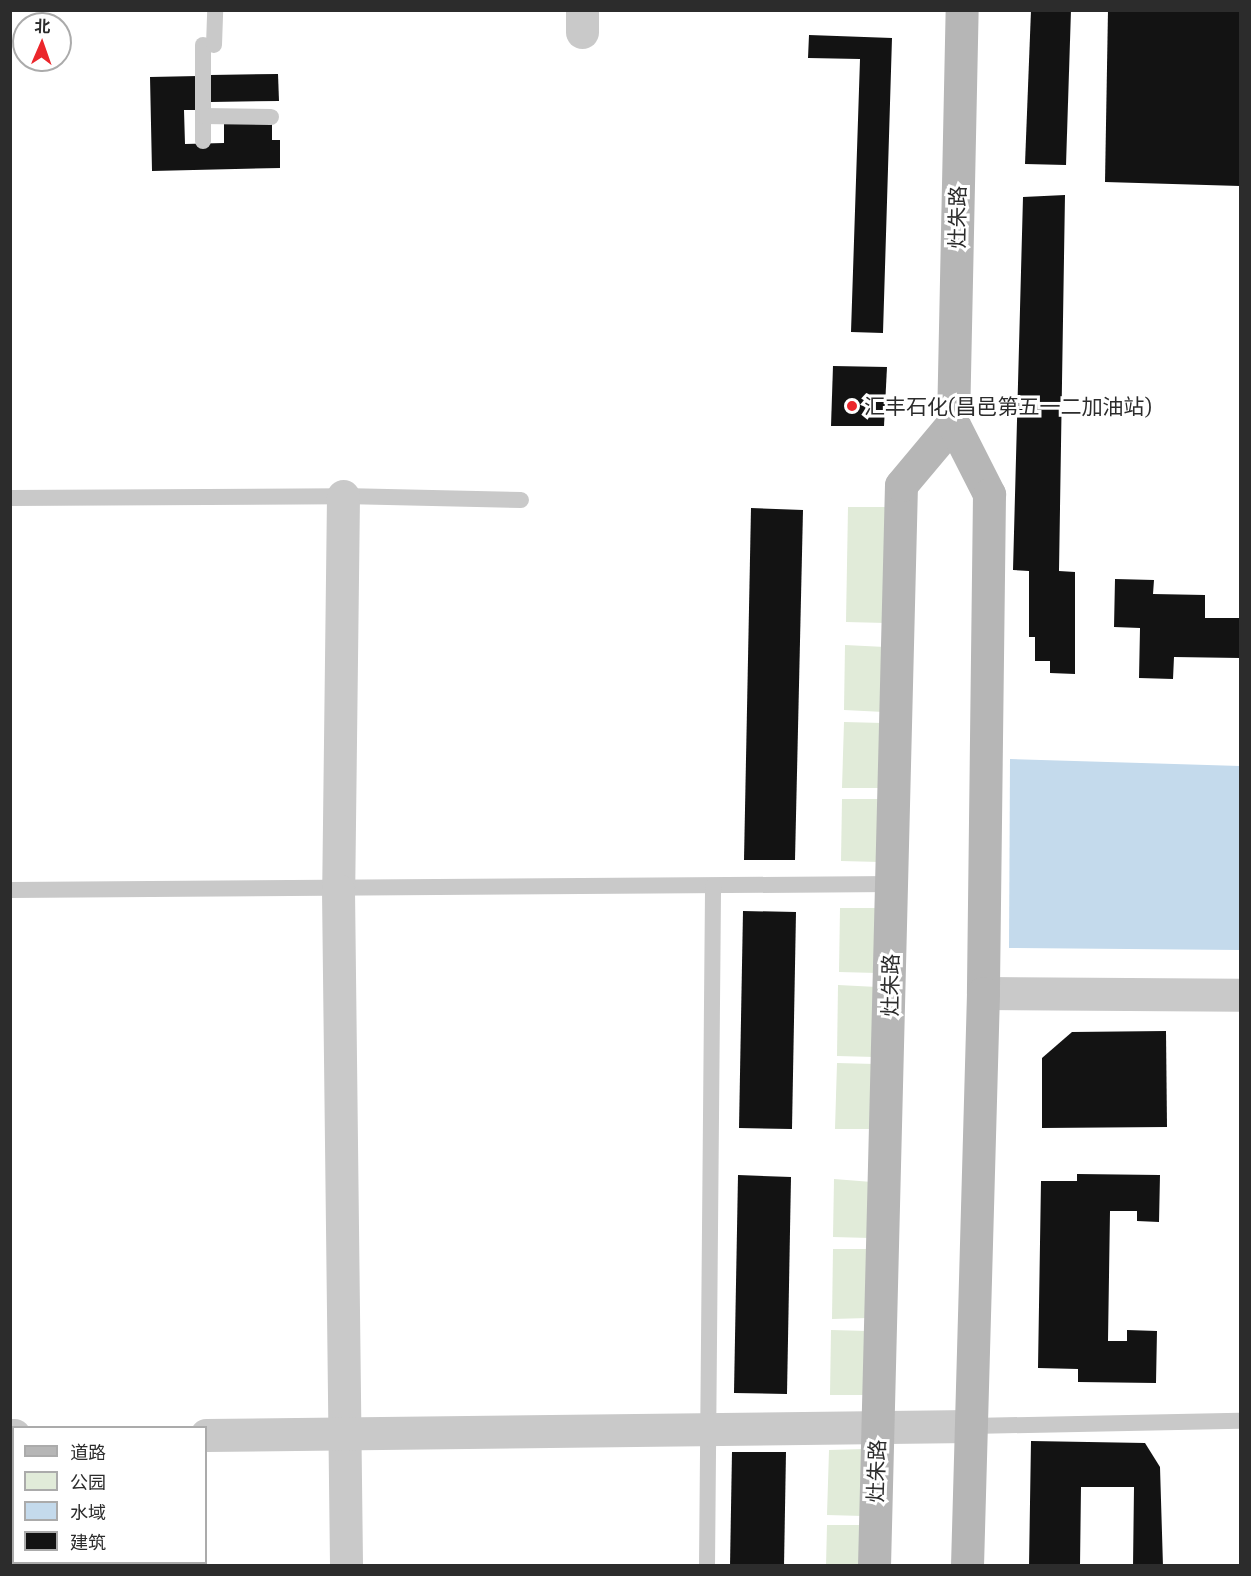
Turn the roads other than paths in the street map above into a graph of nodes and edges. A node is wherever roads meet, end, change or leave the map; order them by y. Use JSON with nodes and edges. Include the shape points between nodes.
{"nodes":[{"id":1,"x":215,"y":10,"type":"edge"},
{"id":2,"x":962,"y":10,"type":"edge"},
{"id":3,"x":203,"y":116,"type":"junction"},
{"id":4,"x":271,"y":117,"type":"dead end"},
{"id":5,"x":203,"y":141,"type":"dead end"},
{"id":6,"x":953,"y":423,"type":"junction"},
{"id":7,"x":343,"y":496,"type":"junction"},
{"id":8,"x":10,"y":498,"type":"edge"},
{"id":9,"x":521,"y":500,"type":"dead end"},
{"id":10,"x":893,"y":884,"type":"junction"},
{"id":11,"x":713,"y":886,"type":"junction"},
{"id":12,"x":10,"y":890,"type":"edge"},
{"id":13,"x":338,"y":890,"type":"junction"},
{"id":14,"x":983,"y":993,"type":"junction"},
{"id":15,"x":1240,"y":995,"type":"edge"},
{"id":16,"x":1240,"y":1421,"type":"edge"},
{"id":17,"x":971,"y":1426,"type":"junction"},
{"id":18,"x":878,"y":1427,"type":"junction"},
{"id":19,"x":709,"y":1429,"type":"junction"},
{"id":20,"x":207,"y":1435,"type":"edge"},
{"id":21,"x":344,"y":1435,"type":"junction"},
{"id":22,"x":346,"y":1566,"type":"edge"},
{"id":23,"x":707,"y":1566,"type":"edge"},
{"id":24,"x":874,"y":1566,"type":"edge"},
{"id":25,"x":967,"y":1566,"type":"edge"}],
"edges":[{"from":1,"to":3,"type":"lane"},
{"from":2,"to":6,"type":"main road","name":"灶朱路"},
{"from":3,"to":4,"type":"lane"},
{"from":3,"to":5,"type":"lane"},
{"from":6,"to":10,"type":"main road","name":"灶朱路","via":[[901,485]]},
{"from":6,"to":14,"type":"main road","name":"灶朱路","via":[[989,494]]},
{"from":7,"to":8,"type":"lane"},
{"from":7,"to":9,"type":"lane"},
{"from":7,"to":13,"type":"street"},
{"from":10,"to":11,"type":"lane"},
{"from":10,"to":18,"type":"main road","name":"灶朱路"},
{"from":11,"to":13,"type":"lane"},
{"from":11,"to":19,"type":"lane"},
{"from":12,"to":13,"type":"lane"},
{"from":13,"to":21,"type":"street"},
{"from":14,"to":15,"type":"street"},
{"from":14,"to":17,"type":"main road","name":"灶朱路"},
{"from":16,"to":17,"type":"lane"},
{"from":17,"to":18,"type":"street"},
{"from":17,"to":25,"type":"main road","name":"灶朱路"},
{"from":18,"to":19,"type":"street"},
{"from":18,"to":24,"type":"main road","name":"灶朱路"},
{"from":19,"to":21,"type":"street"},
{"from":19,"to":23,"type":"lane"},
{"from":20,"to":21,"type":"street"},
{"from":21,"to":22,"type":"street"}]}
